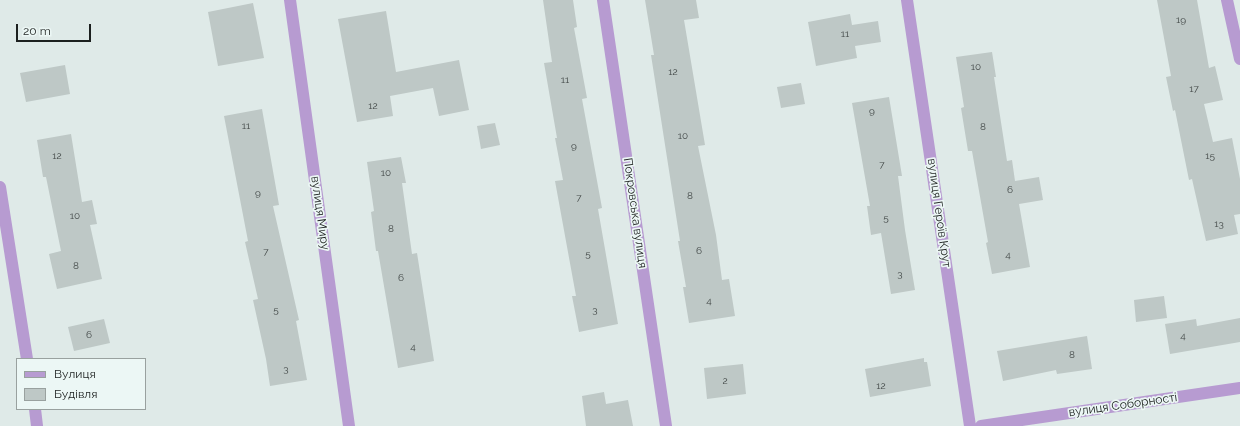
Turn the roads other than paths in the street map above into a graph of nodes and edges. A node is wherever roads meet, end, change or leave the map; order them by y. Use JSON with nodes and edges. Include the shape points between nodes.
{"nodes":[{"id":1,"x":290,"y":0,"type":"edge"},
{"id":2,"x":603,"y":0,"type":"edge"},
{"id":3,"x":908,"y":0,"type":"edge"},
{"id":4,"x":1227,"y":0,"type":"edge"},
{"id":5,"x":1240,"y":59,"type":"edge"},
{"id":6,"x":0,"y":187,"type":"edge"},
{"id":7,"x":27,"y":358,"type":"edge"},
{"id":8,"x":1240,"y":388,"type":"edge"},
{"id":9,"x":35,"y":410,"type":"edge"},
{"id":10,"x":37,"y":426,"type":"edge"},
{"id":11,"x":349,"y":426,"type":"edge"},
{"id":12,"x":666,"y":426,"type":"edge"},
{"id":13,"x":970,"y":426,"type":"edge"},
{"id":14,"x":981,"y":426,"type":"edge"}],
"edges":[{"from":1,"to":11,"type":"street","name":"вулиця Миру"},
{"from":2,"to":12,"type":"street","name":"Покровська вулиця"},
{"from":3,"to":13,"type":"street","name":"вулиця Героїв Крут"},
{"from":4,"to":5,"type":"street"},
{"from":6,"to":7,"type":"street"},
{"from":8,"to":14,"type":"street","name":"вулиця Соборності"},
{"from":9,"to":10,"type":"street"}]}
